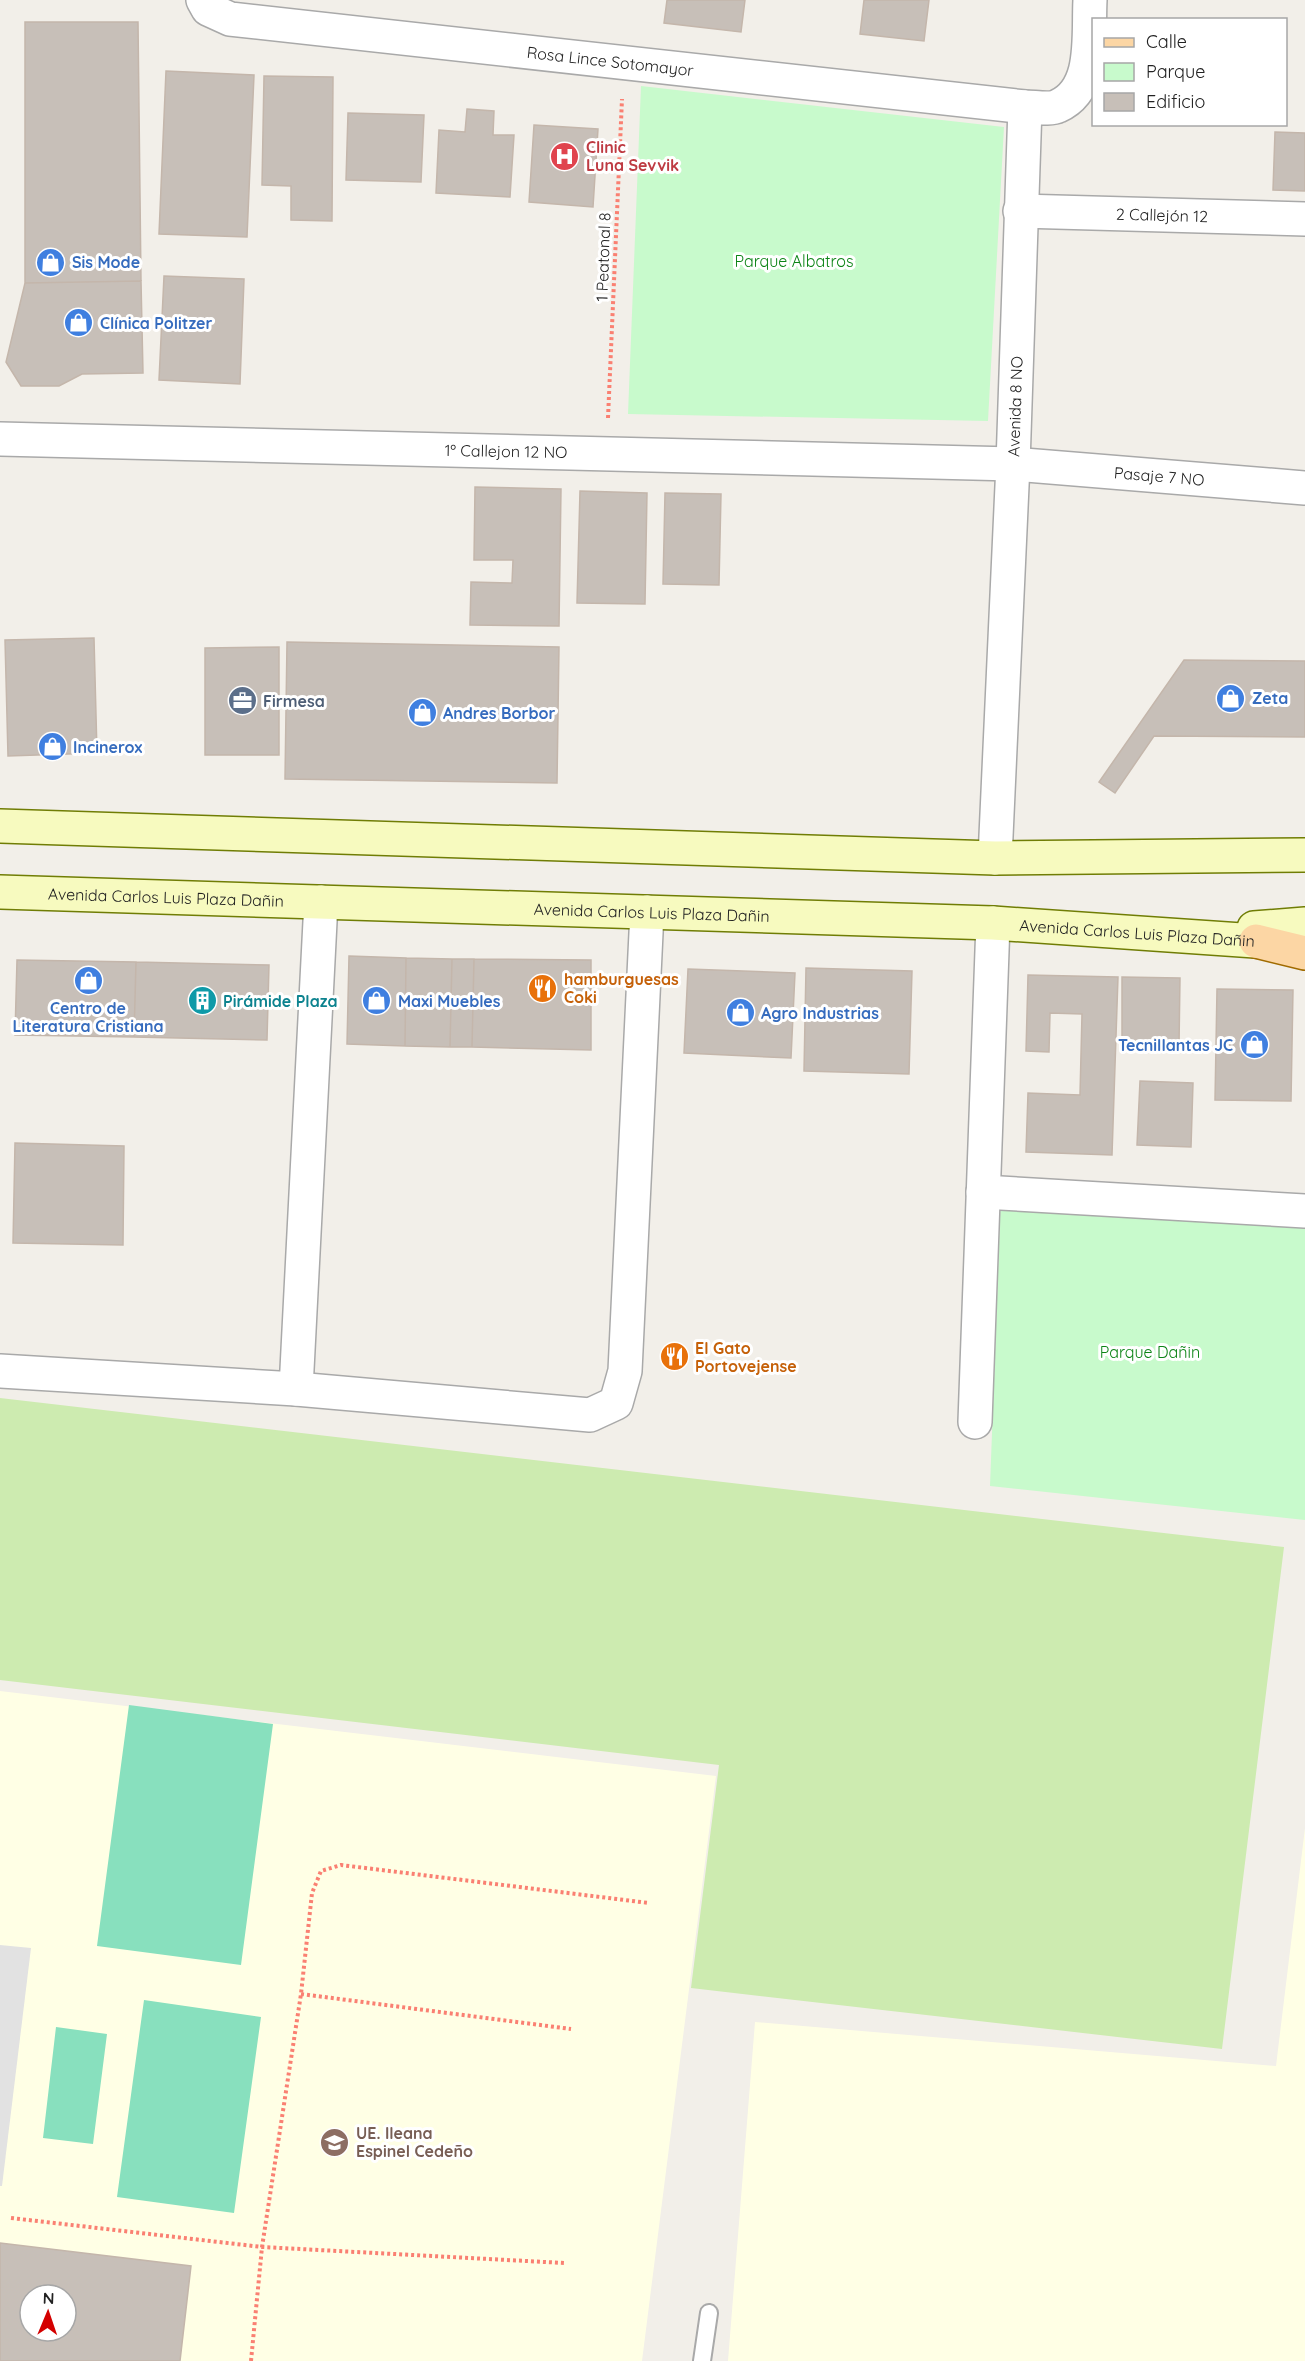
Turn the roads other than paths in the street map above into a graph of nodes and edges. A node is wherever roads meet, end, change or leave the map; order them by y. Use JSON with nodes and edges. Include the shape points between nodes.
{"nodes":[{"id":1,"x":203,"y":0,"type":"edge"},
{"id":2,"x":1090,"y":0,"type":"edge"},
{"id":3,"x":1025,"y":107,"type":"junction"},
{"id":4,"x":1020,"y":211,"type":"junction"},
{"id":5,"x":1305,"y":219,"type":"edge"},
{"id":6,"x":0,"y":439,"type":"edge"},
{"id":7,"x":1013,"y":464,"type":"junction"},
{"id":8,"x":1305,"y":488,"type":"edge"},
{"id":9,"x":0,"y":826,"type":"edge"},
{"id":10,"x":1305,"y":855,"type":"edge"},
{"id":11,"x":995,"y":858,"type":"junction"},
{"id":12,"x":0,"y":892,"type":"edge"},
{"id":13,"x":321,"y":902,"type":"junction"},
{"id":14,"x":647,"y":912,"type":"junction"},
{"id":15,"x":993,"y":923,"type":"junction"},
{"id":16,"x":1305,"y":924,"type":"edge"},
{"id":17,"x":1181,"y":935,"type":"junction"},
{"id":18,"x":1256,"y":941,"type":"junction"},
{"id":19,"x":1305,"y":944,"type":"edge"},
{"id":20,"x":1305,"y":953,"type":"edge"},
{"id":21,"x":983,"y":1192,"type":"junction"},
{"id":22,"x":1305,"y":1211,"type":"edge"},
{"id":23,"x":0,"y":1371,"type":"edge"},
{"id":24,"x":296,"y":1389,"type":"junction"},
{"id":25,"x":975,"y":1422,"type":"dead end"},
{"id":26,"x":709,"y":2313,"type":"dead end"},
{"id":27,"x":702,"y":2361,"type":"edge"}],
"edges":[{"from":1,"to":3,"type":"street","name":"Rosa Lince Sotomayor","via":[[208,9],[230,19]]},
{"from":2,"to":3,"type":"street","via":[[1087,67],[1078,92],[1057,107]]},
{"from":3,"to":4,"type":"street","name":"Avenida 8 NO"},
{"from":4,"to":5,"type":"street","name":"2 Callejón 12"},
{"from":4,"to":7,"type":"street","name":"Avenida 8 NO"},
{"from":6,"to":7,"type":"street","name":"1º Callejon 12 NO"},
{"from":7,"to":8,"type":"street","name":"Pasaje 7 NO"},
{"from":7,"to":11,"type":"street","name":"Avenida 8 NO"},
{"from":9,"to":11,"type":"main road"},
{"from":10,"to":11,"type":"main road"},
{"from":12,"to":13,"type":"main road","name":"Avenida Carlos Luis Plaza Dañin"},
{"from":13,"to":14,"type":"main road","name":"Avenida Carlos Luis Plaza Dañin"},
{"from":13,"to":24,"type":"street"},
{"from":14,"to":15,"type":"main road","name":"Avenida Carlos Luis Plaza Dañin"},
{"from":14,"to":24,"type":"street","via":[[625,1371],[616,1403],[590,1415]]},
{"from":15,"to":17,"type":"main road","name":"Avenida Carlos Luis Plaza Dañin"},
{"from":15,"to":21,"type":"street"},
{"from":16,"to":17,"type":"main road"},
{"from":17,"to":18,"type":"main road","name":"Avenida Carlos Luis Plaza Dañin"},
{"from":18,"to":19,"type":"main road","name":"Avenida Carlos Luis Plaza Dañin"},
{"from":18,"to":20,"type":"main road"},
{"from":21,"to":22,"type":"street"},
{"from":21,"to":25,"type":"street"},
{"from":23,"to":24,"type":"street"},
{"from":26,"to":27,"type":"lane"}]}
